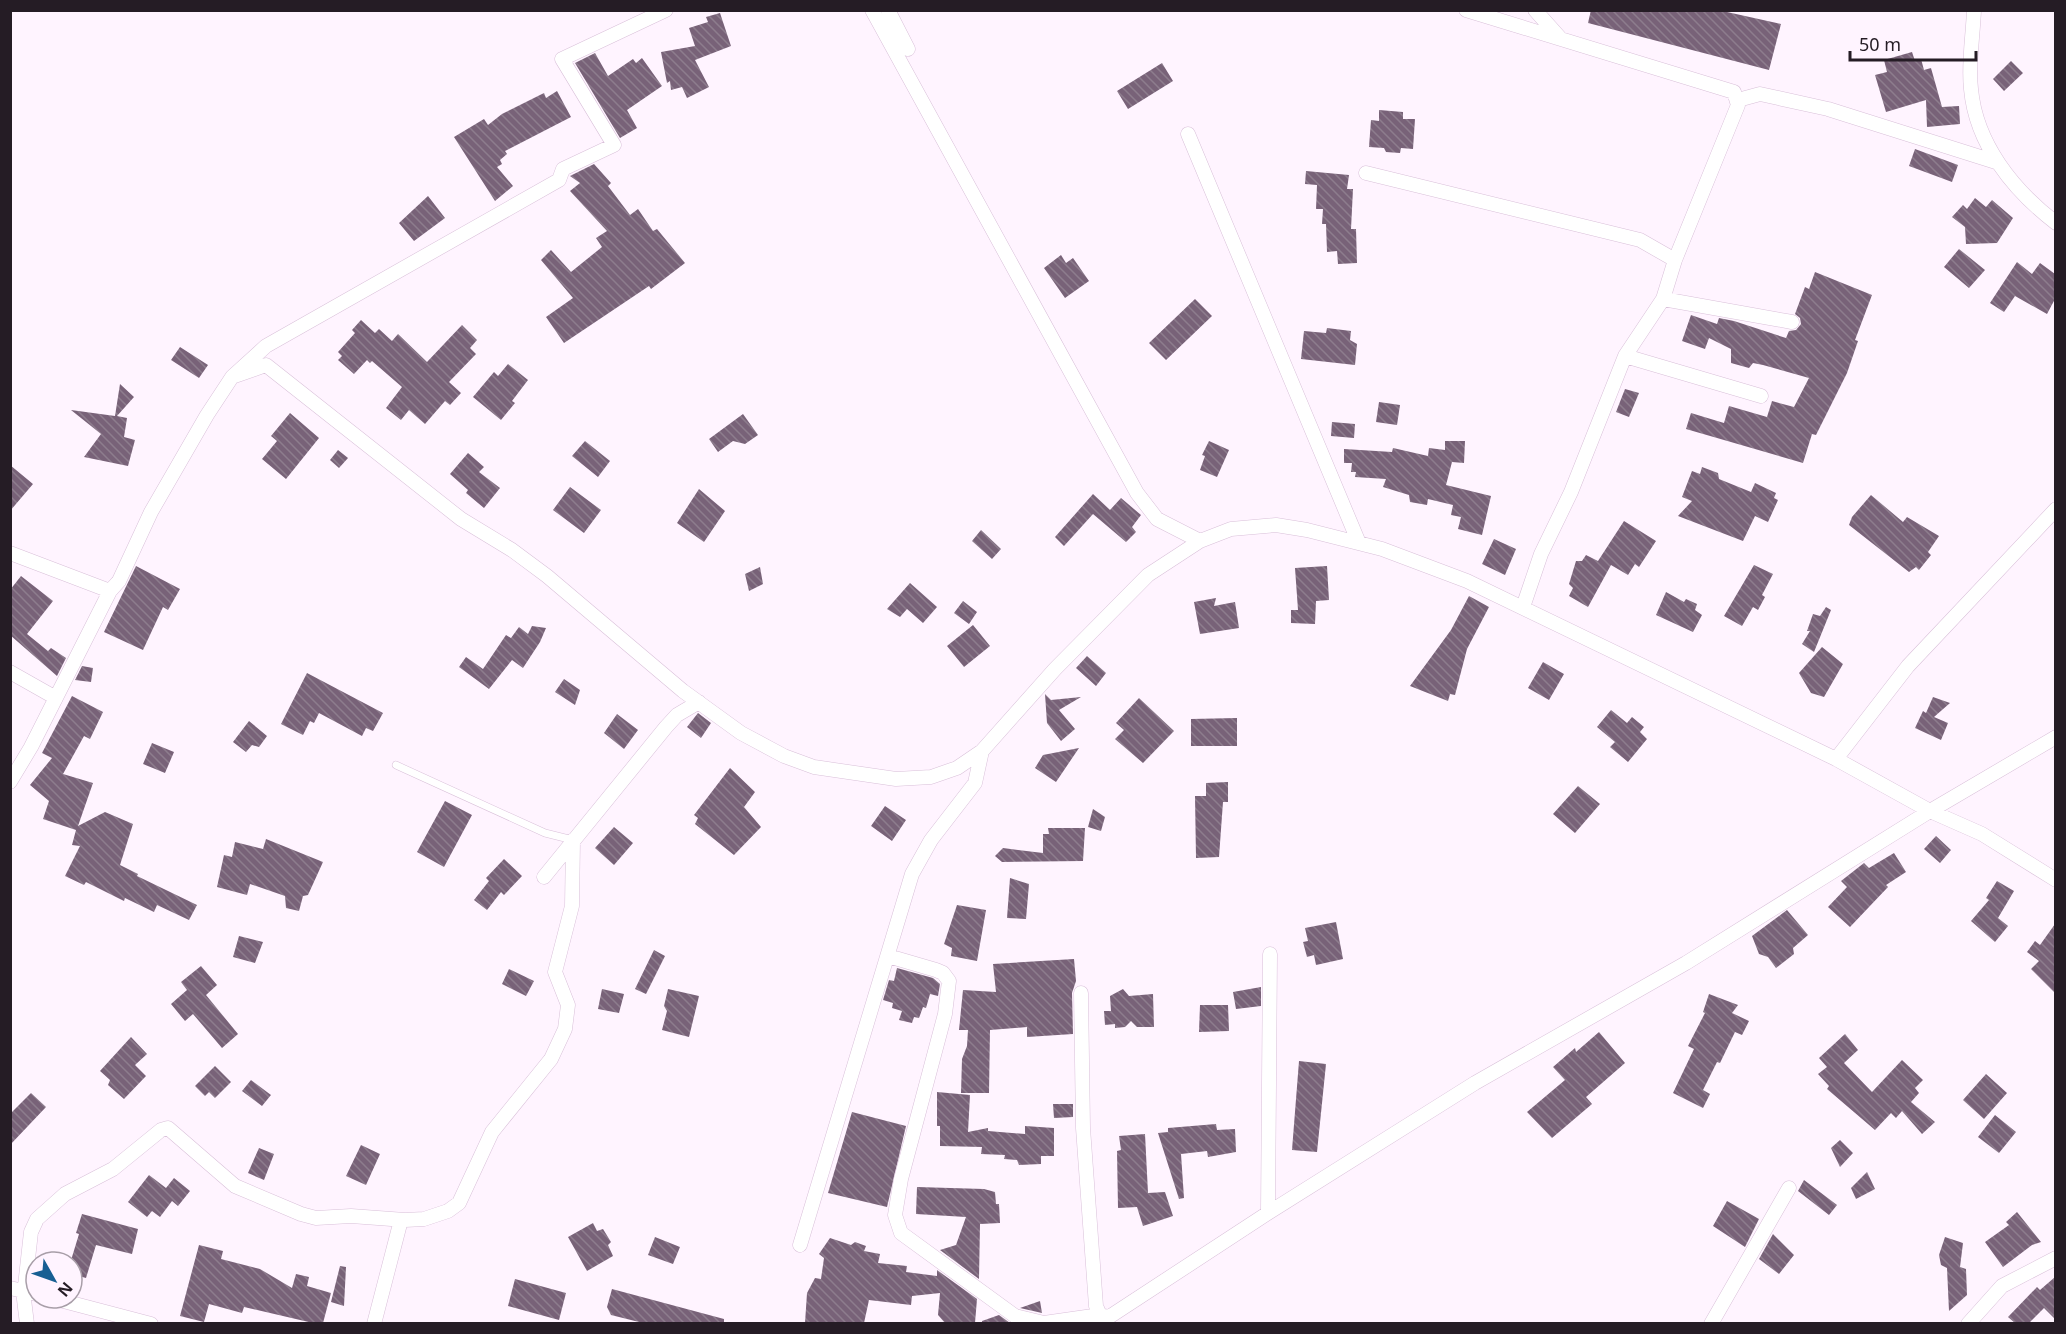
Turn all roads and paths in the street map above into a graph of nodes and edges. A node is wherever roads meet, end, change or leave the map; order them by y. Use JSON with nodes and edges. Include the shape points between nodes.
{"nodes":[{"id":1,"x":666,"y":10,"type":"edge"},
{"id":2,"x":872,"y":10,"type":"edge"},
{"id":3,"x":888,"y":10,"type":"edge"},
{"id":4,"x":1466,"y":10,"type":"edge"},
{"id":5,"x":1535,"y":10,"type":"edge"},
{"id":6,"x":1974,"y":10,"type":"edge"},
{"id":7,"x":1562,"y":40,"type":"junction"},
{"id":8,"x":908,"y":50,"type":"dead end"},
{"id":9,"x":1738,"y":100,"type":"junction"},
{"id":10,"x":1188,"y":134,"type":"dead end"},
{"id":11,"x":1996,"y":162,"type":"junction"},
{"id":12,"x":1366,"y":173,"type":"dead end"},
{"id":13,"x":2055,"y":223,"type":"edge"},
{"id":14,"x":1675,"y":260,"type":"junction"},
{"id":15,"x":1663,"y":300,"type":"junction"},
{"id":16,"x":1792,"y":322,"type":"dead end"},
{"id":17,"x":266,"y":346,"type":"junction"},
{"id":18,"x":1625,"y":356,"type":"junction"},
{"id":19,"x":266,"y":364,"type":"junction"},
{"id":20,"x":232,"y":377,"type":"junction"},
{"id":21,"x":1761,"y":396,"type":"dead end"},
{"id":22,"x":2055,"y":509,"type":"edge"},
{"id":23,"x":1200,"y":542,"type":"junction"},
{"id":24,"x":1359,"y":543,"type":"junction"},
{"id":25,"x":10,"y":553,"type":"edge"},
{"id":26,"x":110,"y":591,"type":"junction"},
{"id":27,"x":1523,"y":607,"type":"junction"},
{"id":28,"x":10,"y":672,"type":"edge"},
{"id":29,"x":56,"y":698,"type":"junction"},
{"id":30,"x":699,"y":702,"type":"junction"},
{"id":31,"x":2055,"y":737,"type":"edge"},
{"id":32,"x":982,"y":751,"type":"junction"},
{"id":33,"x":1836,"y":759,"type":"junction"},
{"id":34,"x":396,"y":765,"type":"dead end"},
{"id":35,"x":10,"y":782,"type":"edge"},
{"id":36,"x":1930,"y":811,"type":"junction"},
{"id":37,"x":573,"y":840,"type":"junction"},
{"id":38,"x":544,"y":877,"type":"dead end"},
{"id":39,"x":2055,"y":880,"type":"edge"},
{"id":40,"x":1270,"y":954,"type":"dead end"},
{"id":41,"x":888,"y":956,"type":"junction"},
{"id":42,"x":1081,"y":993,"type":"dead end"},
{"id":43,"x":1789,"y":1188,"type":"dead end"},
{"id":44,"x":1268,"y":1212,"type":"junction"},
{"id":45,"x":401,"y":1220,"type":"junction"},
{"id":46,"x":800,"y":1245,"type":"dead end"},
{"id":47,"x":2055,"y":1258,"type":"edge"},
{"id":48,"x":23,"y":1291,"type":"edge"},
{"id":49,"x":84,"y":1306,"type":"edge"},
{"id":50,"x":1100,"y":1315,"type":"junction"},
{"id":51,"x":27,"y":1323,"type":"edge"},
{"id":52,"x":151,"y":1323,"type":"edge"},
{"id":53,"x":374,"y":1323,"type":"edge"},
{"id":54,"x":1711,"y":1323,"type":"edge"},
{"id":55,"x":1968,"y":1323,"type":"edge"}],
"edges":[{"from":1,"to":17,"type":"street","via":[[562,59],[614,145],[563,169],[559,180]]},
{"from":2,"to":23,"type":"street","via":[[1137,493],[1157,519]]},
{"from":3,"to":8,"type":"street"},
{"from":4,"to":7,"type":"street"},
{"from":5,"to":7,"type":"street"},
{"from":6,"to":11,"type":"street","via":[[1971,90],[1984,138]]},
{"from":7,"to":9,"type":"street","via":[[1727,88]]},
{"from":9,"to":11,"type":"street","via":[[1760,94],[1828,109]]},
{"from":9,"to":14,"type":"street"},
{"from":10,"to":24,"type":"street"},
{"from":11,"to":13,"type":"street"},
{"from":12,"to":14,"type":"street","via":[[1640,240]]},
{"from":14,"to":15,"type":"street"},
{"from":15,"to":16,"type":"street"},
{"from":15,"to":18,"type":"street"},
{"from":17,"to":19,"type":"street"},
{"from":17,"to":20,"type":"street"},
{"from":18,"to":21,"type":"street"},
{"from":18,"to":27,"type":"street","via":[[1571,492],[1541,554]]},
{"from":19,"to":20,"type":"street"},
{"from":19,"to":30,"type":"street","via":[[461,519],[547,576]]},
{"from":20,"to":26,"type":"street","via":[[180,461],[119,581]]},
{"from":22,"to":33,"type":"street","via":[[1908,666]]},
{"from":23,"to":24,"type":"street","via":[[1231,529],[1276,525]]},
{"from":23,"to":32,"type":"street","via":[[1175,555],[1141,582],[1055,669]]},
{"from":24,"to":27,"type":"street","via":[[1467,581]]},
{"from":25,"to":26,"type":"street"},
{"from":26,"to":29,"type":"street"},
{"from":27,"to":33,"type":"street"},
{"from":28,"to":29,"type":"street"},
{"from":29,"to":35,"type":"street"},
{"from":30,"to":32,"type":"street","via":[[741,733],[814,767],[896,778],[930,777],[957,768]]},
{"from":30,"to":37,"type":"street","via":[[666,727]]},
{"from":31,"to":36,"type":"street"},
{"from":32,"to":41,"type":"street","via":[[975,783],[912,874]]},
{"from":33,"to":36,"type":"street"},
{"from":34,"to":37,"type":"lane","via":[[545,833]]},
{"from":36,"to":39,"type":"street","via":[[1982,834]]},
{"from":36,"to":44,"type":"street","via":[[1686,963],[1475,1083]]},
{"from":37,"to":38,"type":"street"},
{"from":37,"to":45,"type":"street","via":[[572,906],[555,972],[568,1005],[566,1029],[551,1059],[492,1132],[459,1203],[424,1219]]},
{"from":40,"to":44,"type":"street"},
{"from":41,"to":46,"type":"street"},
{"from":41,"to":50,"type":"street","via":[[936,970],[949,981],[945,1014],[900,1188],[895,1215],[901,1233],[1015,1316],[1044,1323]]},
{"from":42,"to":50,"type":"street","via":[[1083,1128],[1096,1306]]},
{"from":43,"to":54,"type":"street"},
{"from":44,"to":50,"type":"street","via":[[1109,1317]]},
{"from":45,"to":48,"type":"street","via":[[316,1218],[281,1207],[235,1186],[168,1128],[113,1169],[65,1194],[43,1213],[31,1232]]},
{"from":45,"to":53,"type":"street"},
{"from":47,"to":55,"type":"street","via":[[2002,1286]]},
{"from":48,"to":51,"type":"street"},
{"from":49,"to":52,"type":"street"}]}
